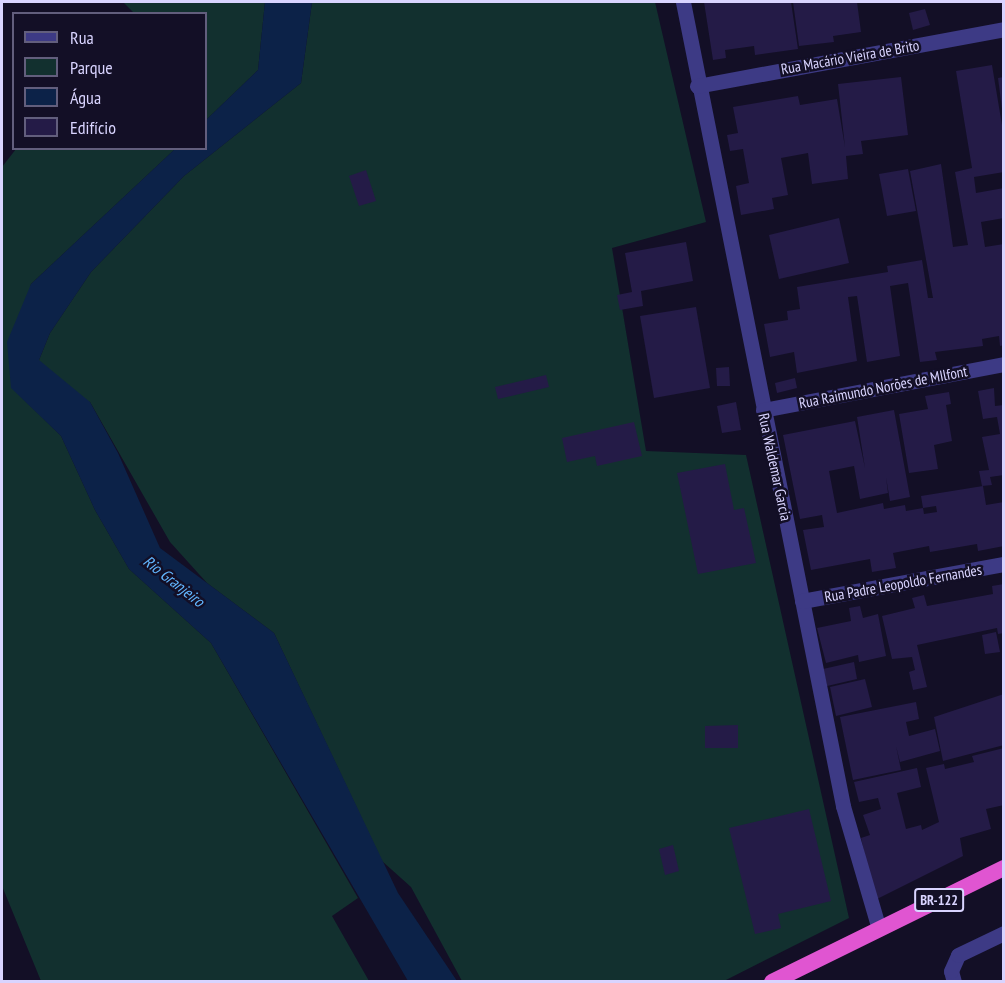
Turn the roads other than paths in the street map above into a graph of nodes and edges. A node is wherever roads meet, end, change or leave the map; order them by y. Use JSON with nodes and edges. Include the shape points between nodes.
{"nodes":[{"id":1,"x":683,"y":2,"type":"edge"},
{"id":2,"x":1004,"y":29,"type":"edge"},
{"id":3,"x":698,"y":86,"type":"junction"},
{"id":4,"x":1004,"y":364,"type":"edge"},
{"id":5,"x":763,"y":410,"type":"junction"},
{"id":6,"x":1004,"y":564,"type":"edge"},
{"id":7,"x":802,"y":601,"type":"junction"},
{"id":8,"x":1004,"y":868,"type":"edge"},
{"id":9,"x":877,"y":930,"type":"junction"},
{"id":10,"x":1004,"y":933,"type":"edge"},
{"id":11,"x":772,"y":981,"type":"edge"},
{"id":12,"x":954,"y":981,"type":"edge"}],
"edges":[{"from":1,"to":3,"type":"street","name":"Rua Waldemar Garcia"},
{"from":2,"to":3,"type":"street","name":"Rua Macário Vieira de Brito"},
{"from":3,"to":5,"type":"street","name":"Rua Waldemar Garcia"},
{"from":4,"to":5,"type":"street","name":"Rua Raimundo Norões de MIlfont"},
{"from":5,"to":7,"type":"street","name":"Rua Waldemar Garcia"},
{"from":6,"to":7,"type":"street","name":"Rua Padre Leopoldo Fernandes"},
{"from":7,"to":9,"type":"street","name":"Rua Waldemar Garcia","via":[[843,806]]},
{"from":8,"to":9,"type":"highway","number":"BR-122"},
{"from":9,"to":11,"type":"highway","number":"BR-122"},
{"from":10,"to":12,"type":"street","via":[[958,955],[951,971]]}]}
